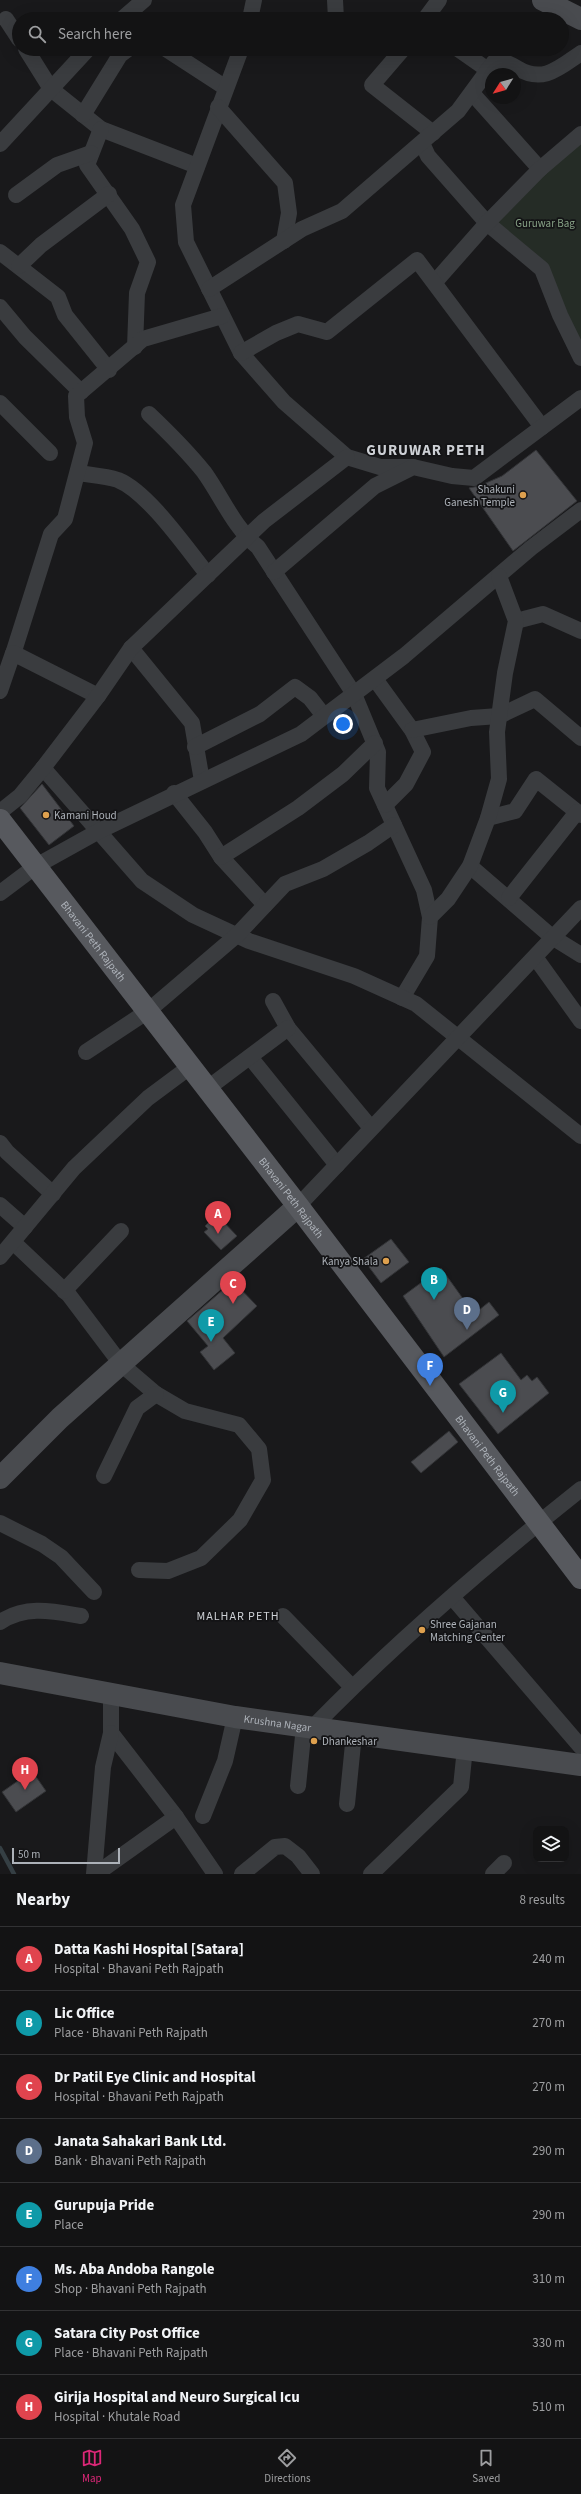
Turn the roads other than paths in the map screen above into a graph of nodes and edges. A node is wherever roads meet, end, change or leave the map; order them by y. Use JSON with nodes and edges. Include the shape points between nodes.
{"nodes":[{"id":1,"x":144,"y":0,"type":"edge"},
{"id":2,"x":254,"y":0,"type":"edge"},
{"id":3,"x":335,"y":0,"type":"edge"},
{"id":4,"x":439,"y":0,"type":"edge"},
{"id":5,"x":543,"y":0,"type":"edge"},
{"id":6,"x":130,"y":12,"type":"edge"},
{"id":7,"x":251,"y":12,"type":"edge"},
{"id":8,"x":336,"y":12,"type":"edge"},
{"id":9,"x":430,"y":12,"type":"edge"},
{"id":10,"x":567,"y":12,"type":"edge"},
{"id":11,"x":569,"y":13,"type":"edge"},
{"id":12,"x":2,"y":18,"type":"edge"},
{"id":13,"x":581,"y":19,"type":"edge"},
{"id":14,"x":12,"y":30,"type":"edge"},
{"id":15,"x":581,"y":53,"type":"edge"},
{"id":16,"x":30,"y":56,"type":"edge"},
{"id":17,"x":82,"y":56,"type":"edge"},
{"id":18,"x":119,"y":56,"type":"edge"},
{"id":19,"x":177,"y":56,"type":"edge"},
{"id":20,"x":238,"y":56,"type":"edge"},
{"id":21,"x":397,"y":56,"type":"edge"},
{"id":22,"x":468,"y":56,"type":"edge"},
{"id":23,"x":485,"y":68,"type":"edge"},
{"id":24,"x":490,"y":68,"type":"edge"},
{"id":25,"x":517,"y":68,"type":"edge"},
{"id":26,"x":521,"y":71,"type":"edge"},
{"id":27,"x":485,"y":74,"type":"edge"},
{"id":28,"x":226,"y":88,"type":"junction"},
{"id":29,"x":51,"y":90,"type":"junction"},
{"id":30,"x":472,"y":93,"type":"junction"},
{"id":31,"x":218,"y":107,"type":"junction"},
{"id":32,"x":83,"y":115,"type":"junction"},
{"id":33,"x":101,"y":129,"type":"junction"},
{"id":34,"x":581,"y":134,"type":"edge"},
{"id":35,"x":428,"y":138,"type":"junction"},
{"id":36,"x":0,"y":144,"type":"edge"},
{"id":37,"x":91,"y":153,"type":"junction"},
{"id":38,"x":197,"y":166,"type":"junction"},
{"id":39,"x":540,"y":169,"type":"junction"},
{"id":40,"x":109,"y":194,"type":"junction"},
{"id":41,"x":16,"y":195,"type":"dead end"},
{"id":42,"x":487,"y":223,"type":"junction"},
{"id":43,"x":284,"y":241,"type":"junction"},
{"id":44,"x":1,"y":253,"type":"edge"},
{"id":45,"x":19,"y":266,"type":"junction"},
{"id":46,"x":435,"y":282,"type":"junction"},
{"id":47,"x":209,"y":289,"type":"junction"},
{"id":48,"x":0,"y":307,"type":"edge"},
{"id":49,"x":222,"y":316,"type":"junction"},
{"id":50,"x":135,"y":347,"type":"junction"},
{"id":51,"x":241,"y":353,"type":"junction"},
{"id":52,"x":581,"y":358,"type":"edge"},
{"id":53,"x":109,"y":370,"type":"junction"},
{"id":54,"x":81,"y":392,"type":"junction"},
{"id":55,"x":581,"y":398,"type":"edge"},
{"id":56,"x":0,"y":403,"type":"edge"},
{"id":57,"x":149,"y":414,"type":"dead end"},
{"id":58,"x":542,"y":427,"type":"junction"},
{"id":59,"x":50,"y":453,"type":"dead end"},
{"id":60,"x":347,"y":457,"type":"junction"},
{"id":61,"x":413,"y":467,"type":"junction"},
{"id":62,"x":78,"y":473,"type":"junction"},
{"id":63,"x":581,"y":510,"type":"edge"},
{"id":64,"x":247,"y":538,"type":"junction"},
{"id":65,"x":274,"y":572,"type":"junction"},
{"id":66,"x":208,"y":575,"type":"junction"},
{"id":67,"x":498,"y":576,"type":"junction"},
{"id":68,"x":516,"y":621,"type":"junction"},
{"id":69,"x":581,"y":631,"type":"edge"},
{"id":70,"x":131,"y":648,"type":"junction"},
{"id":71,"x":13,"y":654,"type":"junction"},
{"id":72,"x":375,"y":679,"type":"junction"},
{"id":73,"x":0,"y":691,"type":"edge"},
{"id":74,"x":354,"y":694,"type":"junction"},
{"id":75,"x":98,"y":696,"type":"junction"},
{"id":76,"x":324,"y":716,"type":"junction"},
{"id":77,"x":499,"y":716,"type":"junction"},
{"id":78,"x":412,"y":730,"type":"junction"},
{"id":79,"x":581,"y":738,"type":"edge"},
{"id":80,"x":374,"y":742,"type":"junction"},
{"id":81,"x":195,"y":747,"type":"junction"},
{"id":82,"x":43,"y":768,"type":"junction"},
{"id":83,"x":202,"y":781,"type":"junction"},
{"id":84,"x":174,"y":793,"type":"junction"},
{"id":85,"x":385,"y":805,"type":"junction"},
{"id":86,"x":0,"y":812,"type":"edge"},
{"id":87,"x":579,"y":814,"type":"edge"},
{"id":88,"x":488,"y":818,"type":"junction"},
{"id":89,"x":0,"y":820,"type":"edge"},
{"id":90,"x":394,"y":825,"type":"junction"},
{"id":91,"x":99,"y":831,"type":"junction"},
{"id":92,"x":221,"y":857,"type":"junction"},
{"id":93,"x":36,"y":866,"type":"junction"},
{"id":94,"x":470,"y":866,"type":"junction"},
{"id":95,"x":0,"y":893,"type":"edge"},
{"id":96,"x":509,"y":898,"type":"junction"},
{"id":97,"x":265,"y":905,"type":"junction"},
{"id":98,"x":581,"y":908,"type":"edge"},
{"id":99,"x":430,"y":917,"type":"junction"},
{"id":100,"x":237,"y":935,"type":"junction"},
{"id":101,"x":552,"y":937,"type":"junction"},
{"id":102,"x":581,"y":955,"type":"edge"},
{"id":103,"x":535,"y":957,"type":"junction"},
{"id":104,"x":402,"y":998,"type":"junction"},
{"id":105,"x":273,"y":1001,"type":"dead end"},
{"id":106,"x":148,"y":1011,"type":"junction"},
{"id":107,"x":581,"y":1021,"type":"edge"},
{"id":108,"x":288,"y":1028,"type":"junction"},
{"id":109,"x":458,"y":1038,"type":"junction"},
{"id":110,"x":86,"y":1052,"type":"dead end"},
{"id":111,"x":250,"y":1057,"type":"junction"},
{"id":112,"x":190,"y":1066,"type":"junction"},
{"id":113,"x":208,"y":1088,"type":"junction"},
{"id":114,"x":371,"y":1128,"type":"junction"},
{"id":115,"x":581,"y":1136,"type":"edge"},
{"id":116,"x":0,"y":1143,"type":"edge"},
{"id":117,"x":337,"y":1165,"type":"junction"},
{"id":118,"x":53,"y":1194,"type":"junction"},
{"id":119,"x":0,"y":1204,"type":"edge"},
{"id":120,"x":298,"y":1206,"type":"junction"},
{"id":121,"x":25,"y":1227,"type":"junction"},
{"id":122,"x":121,"y":1231,"type":"dead end"},
{"id":123,"x":13,"y":1242,"type":"junction"},
{"id":124,"x":0,"y":1257,"type":"edge"},
{"id":125,"x":64,"y":1290,"type":"junction"},
{"id":126,"x":121,"y":1364,"type":"junction"},
{"id":127,"x":156,"y":1394,"type":"junction"},
{"id":128,"x":104,"y":1476,"type":"dead end"},
{"id":129,"x":0,"y":1478,"type":"edge"},
{"id":130,"x":581,"y":1489,"type":"edge"},
{"id":131,"x":539,"y":1522,"type":"junction"},
{"id":132,"x":0,"y":1523,"type":"edge"},
{"id":133,"x":139,"y":1570,"type":"dead end"},
{"id":134,"x":581,"y":1578,"type":"edge"},
{"id":135,"x":94,"y":1592,"type":"dead end"},
{"id":136,"x":452,"y":1597,"type":"junction"},
{"id":137,"x":81,"y":1616,"type":"dead end"},
{"id":138,"x":283,"y":1616,"type":"dead end"},
{"id":139,"x":0,"y":1622,"type":"edge"},
{"id":140,"x":0,"y":1673,"type":"edge"},
{"id":141,"x":352,"y":1687,"type":"junction"},
{"id":142,"x":111,"y":1693,"type":"junction"},
{"id":143,"x":235,"y":1716,"type":"junction"},
{"id":144,"x":309,"y":1726,"type":"junction"},
{"id":145,"x":111,"y":1733,"type":"junction"},
{"id":146,"x":354,"y":1734,"type":"junction"},
{"id":147,"x":581,"y":1747,"type":"edge"},
{"id":148,"x":465,"y":1748,"type":"junction"},
{"id":149,"x":581,"y":1765,"type":"edge"},
{"id":150,"x":298,"y":1786,"type":"dead end"},
{"id":151,"x":347,"y":1804,"type":"dead end"},
{"id":152,"x":203,"y":1816,"type":"dead end"},
{"id":153,"x":176,"y":1817,"type":"junction"},
{"id":154,"x":504,"y":1863,"type":"dead end"},
{"id":155,"x":95,"y":1874,"type":"edge"},
{"id":156,"x":215,"y":1874,"type":"edge"},
{"id":157,"x":242,"y":1874,"type":"edge"},
{"id":158,"x":312,"y":1874,"type":"edge"},
{"id":159,"x":371,"y":1874,"type":"edge"},
{"id":160,"x":492,"y":1874,"type":"edge"}],
"edges":[{"from":1,"to":6,"type":"street"},
{"from":2,"to":7,"type":"street"},
{"from":3,"to":8,"type":"street"},
{"from":4,"to":9,"type":"street"},
{"from":5,"to":10,"type":"main road"},
{"from":11,"to":13,"type":"main road"},
{"from":12,"to":14,"type":"street"},
{"from":15,"to":26,"type":"street","via":[[546,75]]},
{"from":16,"to":29,"type":"street"},
{"from":17,"to":29,"type":"street"},
{"from":18,"to":32,"type":"street"},
{"from":19,"to":28,"type":"street"},
{"from":20,"to":28,"type":"street"},
{"from":21,"to":35,"type":"street","via":[[372,85]]},
{"from":22,"to":23,"type":"street"},
{"from":24,"to":25,"type":"street","via":[[494,62],[503,60]]},
{"from":27,"to":30,"type":"street"},
{"from":28,"to":31,"type":"street"},
{"from":29,"to":32,"type":"street"},
{"from":29,"to":36,"type":"street"},
{"from":30,"to":35,"type":"street","via":[[458,111]]},
{"from":30,"to":39,"type":"street"},
{"from":31,"to":38,"type":"street"},
{"from":31,"to":43,"type":"street","via":[[286,183],[290,213]]},
{"from":32,"to":33,"type":"street"},
{"from":33,"to":37,"type":"street"},
{"from":33,"to":38,"type":"street"},
{"from":34,"to":39,"type":"street"},
{"from":35,"to":42,"type":"street","via":[[428,156]]},
{"from":35,"to":43,"type":"street","via":[[342,211],[302,229]]},
{"from":37,"to":40,"type":"street","via":[[87,164]]},
{"from":37,"to":41,"type":"street","via":[[57,165]]},
{"from":38,"to":47,"type":"street","via":[[183,205],[186,242]]},
{"from":39,"to":42,"type":"street"},
{"from":40,"to":45,"type":"street","via":[[41,245]]},
{"from":40,"to":50,"type":"street","via":[[132,229],[148,262],[137,293]]},
{"from":42,"to":46,"type":"street"},
{"from":42,"to":52,"type":"street","via":[[542,269]]},
{"from":43,"to":47,"type":"street"},
{"from":44,"to":45,"type":"street"},
{"from":45,"to":53,"type":"street","via":[[58,297],[65,315]]},
{"from":46,"to":51,"type":"street","via":[[418,260],[327,332],[298,324]]},
{"from":46,"to":58,"type":"street"},
{"from":47,"to":49,"type":"street"},
{"from":48,"to":54,"type":"street","via":[[25,337]]},
{"from":49,"to":50,"type":"street","via":[[143,339]]},
{"from":49,"to":51,"type":"street"},
{"from":50,"to":53,"type":"street"},
{"from":51,"to":60,"type":"street","via":[[284,402]]},
{"from":53,"to":54,"type":"street"},
{"from":54,"to":62,"type":"street","via":[[76,396],[77,416],[85,443]]},
{"from":55,"to":58,"type":"street"},
{"from":56,"to":59,"type":"street"},
{"from":57,"to":64,"type":"street","via":[[169,432],[204,472]]},
{"from":58,"to":61,"type":"street","via":[[474,478]]},
{"from":60,"to":61,"type":"street","via":[[380,467]]},
{"from":60,"to":64,"type":"street","via":[[264,520]]},
{"from":61,"to":65,"type":"street","via":[[375,486]]},
{"from":62,"to":66,"type":"street","via":[[118,480],[133,488]]},
{"from":62,"to":71,"type":"street","via":[[65,519],[51,534]]},
{"from":63,"to":67,"type":"street"},
{"from":64,"to":65,"type":"street","via":[[258,547]]},
{"from":64,"to":66,"type":"street"},
{"from":65,"to":74,"type":"street"},
{"from":66,"to":70,"type":"street"},
{"from":67,"to":68,"type":"street"},
{"from":67,"to":72,"type":"street"},
{"from":68,"to":69,"type":"street","via":[[543,614]]},
{"from":68,"to":77,"type":"street"},
{"from":70,"to":75,"type":"street"},
{"from":70,"to":81,"type":"street","via":[[192,723]]},
{"from":71,"to":73,"type":"street"},
{"from":71,"to":75,"type":"street"},
{"from":72,"to":74,"type":"street"},
{"from":72,"to":78,"type":"street"},
{"from":74,"to":76,"type":"street"},
{"from":74,"to":80,"type":"street"},
{"from":75,"to":82,"type":"street"},
{"from":76,"to":81,"type":"street","via":[[310,698],[295,687],[260,714]]},
{"from":76,"to":83,"type":"street","via":[[301,734]]},
{"from":77,"to":78,"type":"street","via":[[471,718]]},
{"from":77,"to":79,"type":"street","via":[[535,699]]},
{"from":77,"to":88,"type":"street","via":[[499,779]]},
{"from":78,"to":85,"type":"street","via":[[424,752],[406,784]]},
{"from":80,"to":85,"type":"street","via":[[378,752],[378,788]]},
{"from":80,"to":92,"type":"street","via":[[344,774],[298,808]]},
{"from":81,"to":83,"type":"street"},
{"from":82,"to":86,"type":"street","via":[[20,796]]},
{"from":82,"to":91,"type":"street"},
{"from":83,"to":84,"type":"street"},
{"from":84,"to":91,"type":"street"},
{"from":84,"to":92,"type":"street"},
{"from":85,"to":90,"type":"street"},
{"from":87,"to":88,"type":"street","via":[[536,780],[515,811]]},
{"from":87,"to":96,"type":"street"},
{"from":88,"to":94,"type":"street"},
{"from":89,"to":93,"type":"main road","name":"Bhavani Peth Rajpath"},
{"from":90,"to":97,"type":"street","via":[[323,869],[285,884]]},
{"from":90,"to":99,"type":"street","via":[[424,890]]},
{"from":91,"to":93,"type":"street"},
{"from":91,"to":100,"type":"street","via":[[142,881],[193,915]]},
{"from":92,"to":97,"type":"street"},
{"from":93,"to":95,"type":"street"},
{"from":93,"to":106,"type":"main road","name":"Bhavani Peth Rajpath"},
{"from":94,"to":96,"type":"street"},
{"from":94,"to":99,"type":"street","via":[[448,899]]},
{"from":96,"to":101,"type":"street"},
{"from":97,"to":100,"type":"street"},
{"from":98,"to":101,"type":"street"},
{"from":99,"to":104,"type":"street","via":[[427,956]]},
{"from":100,"to":104,"type":"street","via":[[354,976]]},
{"from":100,"to":106,"type":"street"},
{"from":101,"to":102,"type":"street"},
{"from":101,"to":103,"type":"street"},
{"from":103,"to":107,"type":"street"},
{"from":103,"to":109,"type":"street"},
{"from":104,"to":109,"type":"street","via":[[416,1004]]},
{"from":105,"to":108,"type":"street"},
{"from":106,"to":110,"type":"street"},
{"from":106,"to":112,"type":"main road","name":"Bhavani Peth Rajpath"},
{"from":108,"to":111,"type":"street"},
{"from":108,"to":114,"type":"street"},
{"from":109,"to":114,"type":"street"},
{"from":109,"to":115,"type":"street"},
{"from":111,"to":113,"type":"street"},
{"from":111,"to":117,"type":"street"},
{"from":112,"to":113,"type":"main road","name":"Bhavani Peth Rajpath"},
{"from":112,"to":118,"type":"street","via":[[148,1098],[74,1168]]},
{"from":113,"to":120,"type":"main road","name":"Bhavani Peth Rajpath"},
{"from":114,"to":117,"type":"street"},
{"from":116,"to":118,"type":"street"},
{"from":117,"to":120,"type":"street"},
{"from":118,"to":121,"type":"street"},
{"from":119,"to":121,"type":"street"},
{"from":120,"to":126,"type":"main road"},
{"from":120,"to":131,"type":"main road","name":"Bhavani Peth Rajpath"},
{"from":121,"to":123,"type":"street"},
{"from":122,"to":125,"type":"street"},
{"from":123,"to":124,"type":"street"},
{"from":123,"to":125,"type":"street"},
{"from":125,"to":126,"type":"street"},
{"from":126,"to":127,"type":"street"},
{"from":126,"to":129,"type":"main road","via":[[60,1418]]},
{"from":127,"to":128,"type":"street","via":[[137,1408]]},
{"from":127,"to":133,"type":"street","via":[[185,1411],[240,1425],[258,1449],[263,1480],[240,1520],[201,1558],[168,1571]]},
{"from":130,"to":131,"type":"street"},
{"from":131,"to":134,"type":"main road","name":"Bhavani Peth Rajpath"},
{"from":131,"to":136,"type":"street"},
{"from":132,"to":135,"type":"street","via":[[42,1544],[61,1557]]},
{"from":136,"to":141,"type":"street"},
{"from":136,"to":147,"type":"street"},
{"from":137,"to":139,"type":"street","via":[[41,1609],[12,1614]]},
{"from":138,"to":141,"type":"street"},
{"from":140,"to":142,"type":"main road","name":"Krushna Nagar"},
{"from":141,"to":144,"type":"street"},
{"from":142,"to":143,"type":"main road","name":"Krushna Nagar"},
{"from":142,"to":145,"type":"street"},
{"from":143,"to":144,"type":"main road","name":"Krushna Nagar"},
{"from":143,"to":152,"type":"street","via":[[225,1761]]},
{"from":144,"to":146,"type":"main road","name":"Krushna Nagar"},
{"from":144,"to":150,"type":"street"},
{"from":145,"to":153,"type":"street"},
{"from":145,"to":155,"type":"street","via":[[103,1767]]},
{"from":146,"to":148,"type":"main road","name":"Krushna Nagar"},
{"from":146,"to":151,"type":"street"},
{"from":148,"to":149,"type":"main road","name":"Krushna Nagar"},
{"from":148,"to":159,"type":"street","via":[[461,1787]]},
{"from":153,"to":155,"type":"street"},
{"from":153,"to":156,"type":"street"},
{"from":154,"to":160,"type":"street"},
{"from":157,"to":158,"type":"street","via":[[275,1847],[285,1846],[298,1856]]}]}
